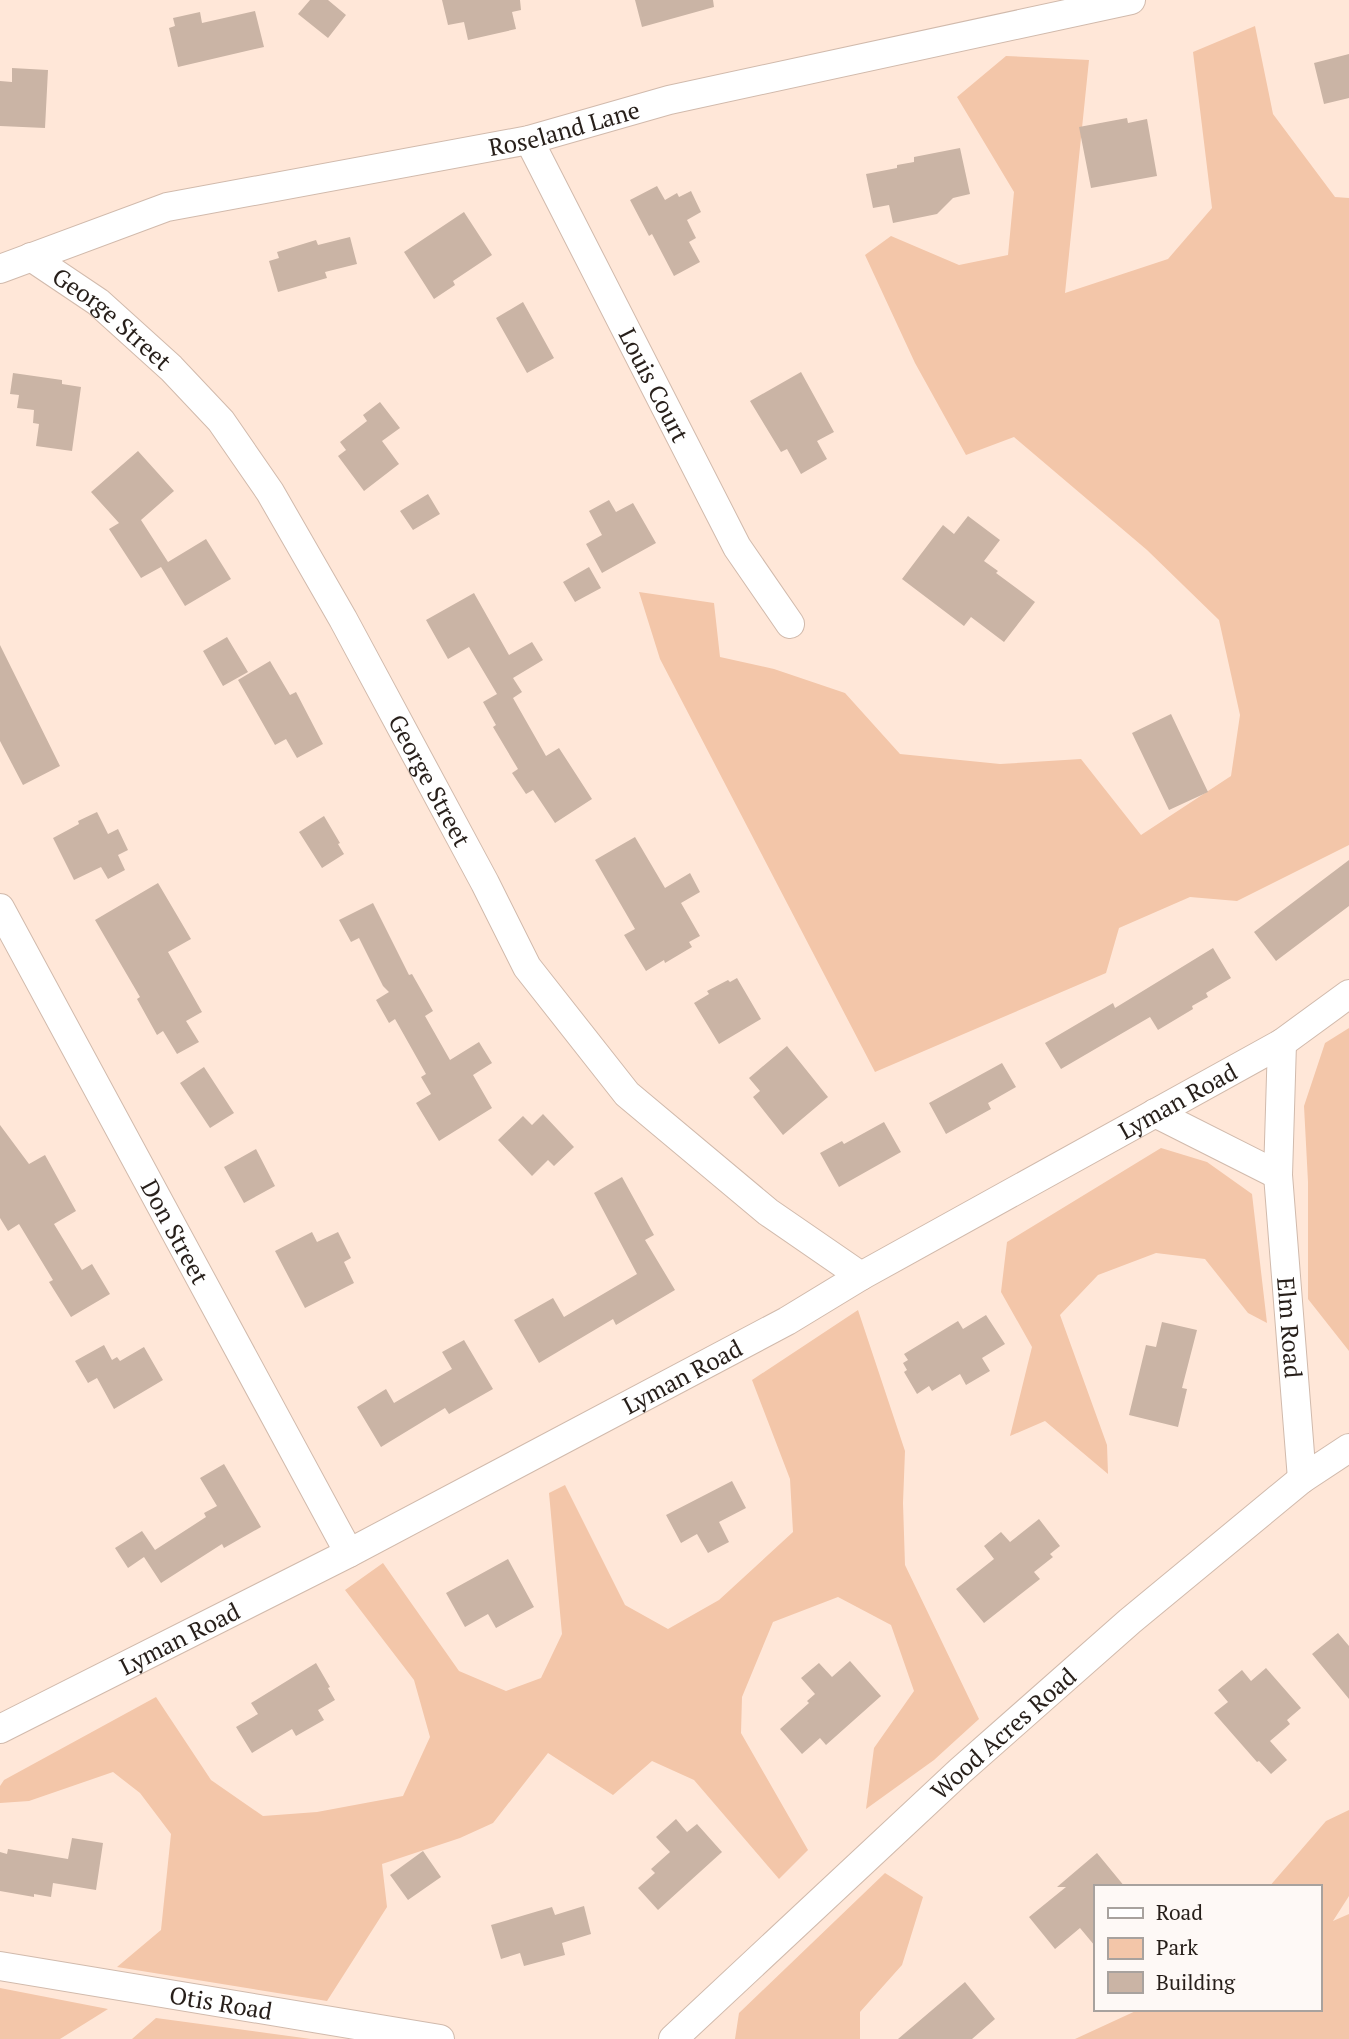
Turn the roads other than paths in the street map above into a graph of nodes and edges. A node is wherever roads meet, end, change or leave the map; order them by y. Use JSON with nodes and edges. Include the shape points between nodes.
{"nodes":[{"id":1,"x":1131,"y":0,"type":"edge"},
{"id":2,"x":529,"y":139,"type":"junction"},
{"id":3,"x":31,"y":257,"type":"junction"},
{"id":4,"x":0,"y":269,"type":"edge"},
{"id":5,"x":790,"y":624,"type":"dead end"},
{"id":6,"x":0,"y":908,"type":"edge"},
{"id":7,"x":1349,"y":994,"type":"edge"},
{"id":8,"x":1282,"y":1043,"type":"junction"},
{"id":9,"x":1155,"y":1113,"type":"junction"},
{"id":10,"x":1278,"y":1175,"type":"junction"},
{"id":11,"x":861,"y":1276,"type":"junction"},
{"id":12,"x":1349,"y":1448,"type":"edge"},
{"id":13,"x":1302,"y":1479,"type":"junction"},
{"id":14,"x":349,"y":1553,"type":"junction"},
{"id":15,"x":0,"y":1729,"type":"edge"},
{"id":16,"x":0,"y":1966,"type":"edge"},
{"id":17,"x":440,"y":2039,"type":"edge"},
{"id":18,"x":673,"y":2039,"type":"edge"}],
"edges":[{"from":1,"to":2,"type":"street","name":"Roseland Lane","via":[[669,100]]},
{"from":2,"to":3,"type":"street","name":"Roseland Lane","via":[[167,207]]},
{"from":2,"to":5,"type":"street","name":"Louis Court","via":[[737,547]]},
{"from":3,"to":4,"type":"street","name":"Roseland Lane"},
{"from":3,"to":11,"type":"street","name":"George Street","via":[[97,302],[172,368],[221,421],[270,492],[343,619],[527,967],[627,1094],[768,1212]]},
{"from":6,"to":14,"type":"street","name":"Don Street"},
{"from":7,"to":8,"type":"street","name":"Lyman Road"},
{"from":8,"to":9,"type":"street","name":"Lyman Road"},
{"from":8,"to":10,"type":"street","name":"Elm Road"},
{"from":9,"to":10,"type":"street"},
{"from":9,"to":11,"type":"street","name":"Lyman Road"},
{"from":10,"to":13,"type":"street","name":"Elm Road"},
{"from":11,"to":14,"type":"street","name":"Lyman Road","via":[[787,1321]]},
{"from":12,"to":13,"type":"street","name":"Wood Acres Road"},
{"from":13,"to":18,"type":"street","name":"Wood Acres Road","via":[[960,1770]]},
{"from":14,"to":15,"type":"street","name":"Lyman Road"},
{"from":16,"to":17,"type":"street","name":"Otis Road"}]}
